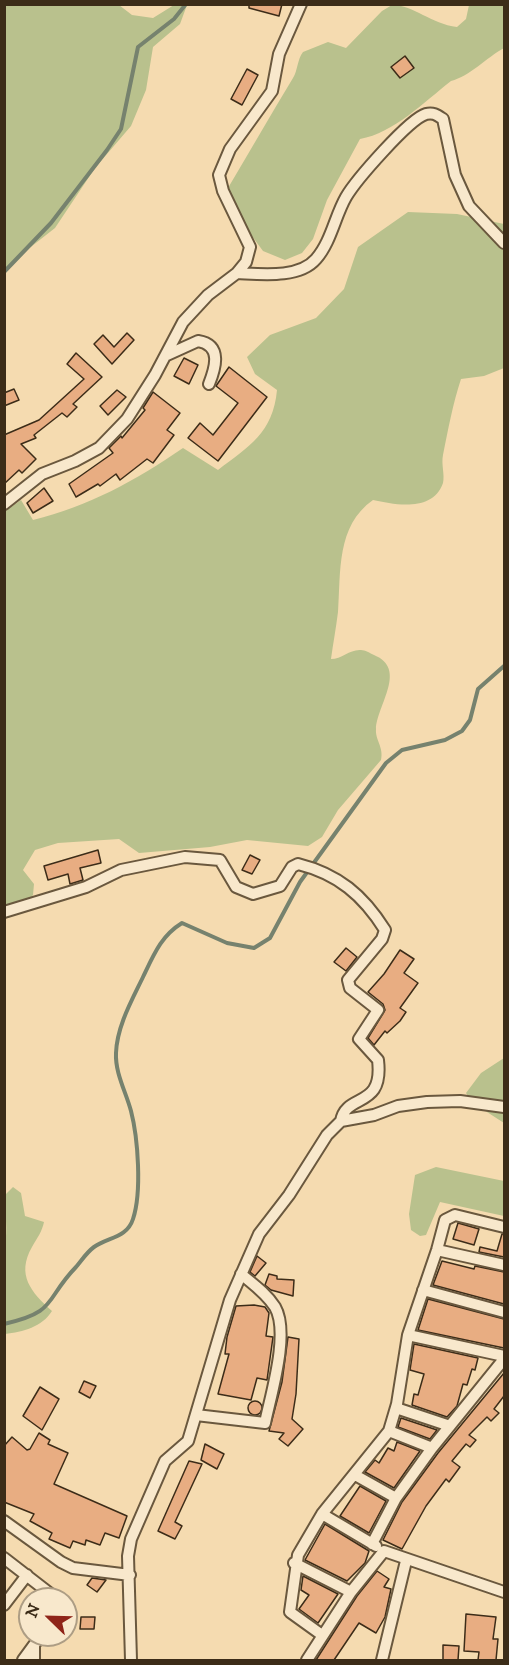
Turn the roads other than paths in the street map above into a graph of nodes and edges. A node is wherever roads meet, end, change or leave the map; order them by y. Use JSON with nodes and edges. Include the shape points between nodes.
{"nodes":[{"id":1,"x":301,"y":4,"type":"edge"},
{"id":2,"x":504,"y":243,"type":"edge"},
{"id":3,"x":237,"y":273,"type":"junction"},
{"id":4,"x":165,"y":356,"type":"junction"},
{"id":5,"x":209,"y":384,"type":"dead end"},
{"id":6,"x":4,"y":504,"type":"edge"},
{"id":7,"x":4,"y":912,"type":"edge"},
{"id":8,"x":504,"y":1107,"type":"edge"},
{"id":9,"x":341,"y":1121,"type":"junction"},
{"id":10,"x":504,"y":1227,"type":"edge"},
{"id":11,"x":437,"y":1250,"type":"junction"},
{"id":12,"x":504,"y":1265,"type":"edge"},
{"id":13,"x":241,"y":1274,"type":"junction"},
{"id":14,"x":423,"y":1290,"type":"junction"},
{"id":15,"x":504,"y":1312,"type":"edge"},
{"id":16,"x":408,"y":1335,"type":"junction"},
{"id":17,"x":504,"y":1357,"type":"edge"},
{"id":18,"x":396,"y":1408,"type":"junction"},
{"id":19,"x":196,"y":1415,"type":"junction"},
{"id":20,"x":450,"y":1426,"type":"junction"},
{"id":21,"x":389,"y":1431,"type":"junction"},
{"id":22,"x":432,"y":1448,"type":"junction"},
{"id":23,"x":354,"y":1475,"type":"junction"},
{"id":24,"x":396,"y":1498,"type":"junction"},
{"id":25,"x":322,"y":1514,"type":"junction"},
{"id":26,"x":4,"y":1521,"type":"edge"},
{"id":27,"x":372,"y":1544,"type":"junction"},
{"id":28,"x":384,"y":1551,"type":"junction"},
{"id":29,"x":4,"y":1558,"type":"edge"},
{"id":30,"x":406,"y":1561,"type":"junction"},
{"id":31,"x":294,"y":1563,"type":"junction"},
{"id":32,"x":27,"y":1575,"type":"junction"},
{"id":33,"x":130,"y":1575,"type":"junction"},
{"id":34,"x":42,"y":1587,"type":"edge"},
{"id":35,"x":499,"y":1590,"type":"edge"},
{"id":36,"x":351,"y":1592,"type":"junction"},
{"id":37,"x":504,"y":1602,"type":"edge"},
{"id":38,"x":4,"y":1605,"type":"edge"},
{"id":39,"x":322,"y":1635,"type":"junction"},
{"id":40,"x":33,"y":1647,"type":"edge"},
{"id":41,"x":23,"y":1660,"type":"edge"},
{"id":42,"x":131,"y":1660,"type":"edge"},
{"id":43,"x":307,"y":1660,"type":"edge"},
{"id":44,"x":382,"y":1660,"type":"edge"}],
"edges":[{"from":1,"to":3,"type":"street","via":[[279,54],[272,91],[230,149],[219,175],[250,247],[246,262]]},
{"from":2,"to":3,"type":"street","via":[[469,206],[455,176],[443,119],[425,114],[360,177],[346,197],[316,260],[300,270]]},
{"from":3,"to":4,"type":"street","via":[[208,295],[183,322]]},
{"from":4,"to":5,"type":"street","via":[[198,340],[208,344],[217,365]]},
{"from":4,"to":6,"type":"street","via":[[127,420],[99,448],[42,474]]},
{"from":7,"to":9,"type":"street","via":[[86,887],[116,871],[181,858],[220,860],[236,887],[253,894],[280,886],[298,864],[338,879],[385,930],[348,980],[350,988],[378,1010],[359,1039],[378,1060],[378,1085],[368,1097],[346,1108]]},
{"from":8,"to":9,"type":"street","via":[[459,1101],[427,1102]]},
{"from":9,"to":13,"type":"street","via":[[327,1135],[259,1234]]},
{"from":10,"to":11,"type":"street","via":[[449,1216]]},
{"from":11,"to":12,"type":"street"},
{"from":11,"to":14,"type":"street"},
{"from":13,"to":19,"type":"street","via":[[223,1319]]},
{"from":13,"to":19,"type":"street","via":[[260,1289],[280,1322],[266,1423]]},
{"from":14,"to":15,"type":"street"},
{"from":14,"to":16,"type":"street"},
{"from":16,"to":17,"type":"street"},
{"from":16,"to":18,"type":"street"},
{"from":17,"to":20,"type":"street"},
{"from":18,"to":20,"type":"street"},
{"from":18,"to":21,"type":"street"},
{"from":19,"to":33,"type":"street","via":[[188,1441],[165,1461],[144,1505],[131,1539]]},
{"from":20,"to":22,"type":"street"},
{"from":21,"to":22,"type":"street"},
{"from":21,"to":23,"type":"street"},
{"from":22,"to":24,"type":"street"},
{"from":23,"to":24,"type":"street"},
{"from":23,"to":25,"type":"street"},
{"from":24,"to":27,"type":"street"},
{"from":25,"to":27,"type":"street"},
{"from":25,"to":31,"type":"street"},
{"from":26,"to":33,"type":"street","via":[[61,1563]]},
{"from":27,"to":28,"type":"street"},
{"from":28,"to":30,"type":"street"},
{"from":28,"to":36,"type":"street"},
{"from":29,"to":32,"type":"street"},
{"from":30,"to":35,"type":"street"},
{"from":30,"to":44,"type":"street"},
{"from":31,"to":36,"type":"street"},
{"from":31,"to":39,"type":"street","via":[[290,1612]]},
{"from":32,"to":34,"type":"street"},
{"from":32,"to":38,"type":"street"},
{"from":33,"to":42,"type":"street"},
{"from":35,"to":37,"type":"street"},
{"from":36,"to":39,"type":"street"},
{"from":39,"to":43,"type":"street"},
{"from":40,"to":41,"type":"street"}]}
